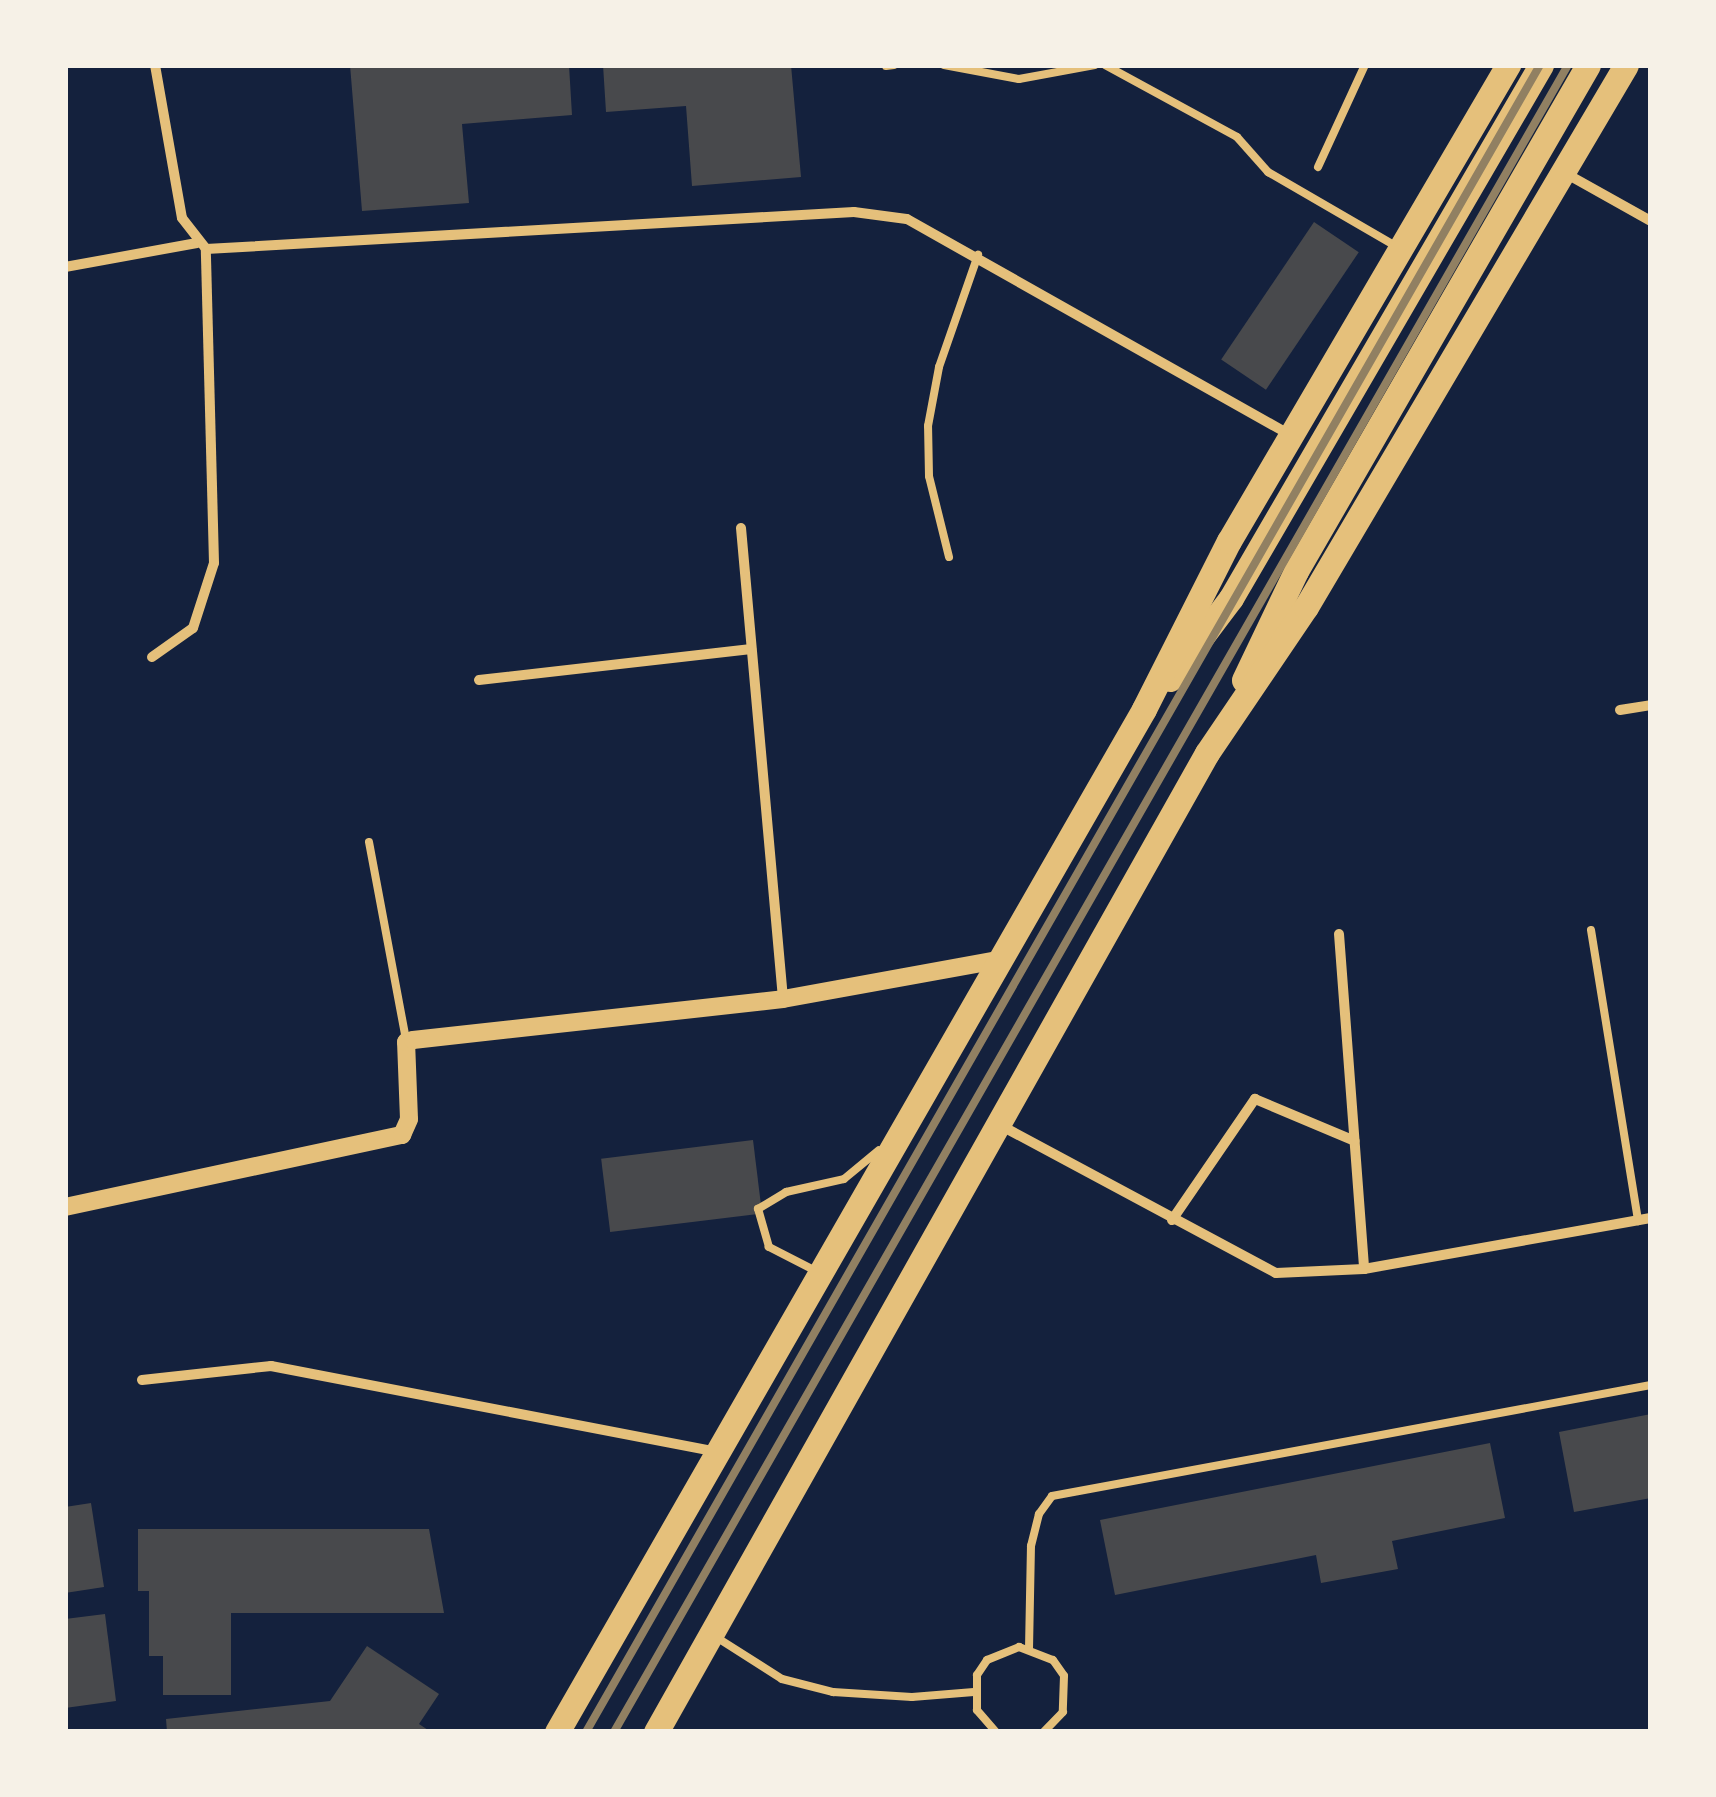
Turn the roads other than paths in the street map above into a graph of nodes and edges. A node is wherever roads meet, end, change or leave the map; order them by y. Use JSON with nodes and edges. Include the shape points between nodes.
{"nodes":[{"id":1,"x":155,"y":65,"type":"edge"},
{"id":2,"x":894,"y":65,"type":"edge"},
{"id":3,"x":944,"y":65,"type":"edge"},
{"id":4,"x":1095,"y":65,"type":"edge"},
{"id":5,"x":1106,"y":65,"type":"edge"},
{"id":6,"x":1365,"y":65,"type":"edge"},
{"id":7,"x":1508,"y":65,"type":"edge"},
{"id":8,"x":1541,"y":65,"type":"edge"},
{"id":9,"x":1588,"y":65,"type":"edge"},
{"id":10,"x":1626,"y":65,"type":"edge"},
{"id":11,"x":886,"y":66,"type":"edge"},
{"id":12,"x":1318,"y":166,"type":"dead end"},
{"id":13,"x":1564,"y":172,"type":"junction"},
{"id":14,"x":1651,"y":221,"type":"edge"},
{"id":15,"x":202,"y":246,"type":"junction"},
{"id":16,"x":1402,"y":250,"type":"junction"},
{"id":17,"x":978,"y":255,"type":"junction"},
{"id":18,"x":65,"y":267,"type":"edge"},
{"id":19,"x":1291,"y":436,"type":"junction"},
{"id":20,"x":740,"y":528,"type":"dead end"},
{"id":21,"x":949,"y":558,"type":"dead end"},
{"id":22,"x":751,"y":649,"type":"junction"},
{"id":23,"x":152,"y":657,"type":"dead end"},
{"id":24,"x":479,"y":680,"type":"dead end"},
{"id":25,"x":1651,"y":705,"type":"edge"},
{"id":26,"x":1144,"y":709,"type":"junction"},
{"id":27,"x":1620,"y":710,"type":"dead end"},
{"id":28,"x":1207,"y":752,"type":"junction"},
{"id":29,"x":369,"y":842,"type":"dead end"},
{"id":30,"x":1591,"y":930,"type":"dead end"},
{"id":31,"x":1340,"y":934,"type":"dead end"},
{"id":32,"x":998,"y":960,"type":"junction"},
{"id":33,"x":783,"y":999,"type":"junction"},
{"id":34,"x":406,"y":1042,"type":"junction"},
{"id":35,"x":919,"y":1096,"type":"junction"},
{"id":36,"x":998,"y":1124,"type":"junction"},
{"id":37,"x":1355,"y":1141,"type":"junction"},
{"id":38,"x":65,"y":1207,"type":"edge"},
{"id":39,"x":1651,"y":1218,"type":"edge"},
{"id":40,"x":1172,"y":1220,"type":"junction"},
{"id":41,"x":1638,"y":1221,"type":"junction"},
{"id":42,"x":1364,"y":1270,"type":"junction"},
{"id":43,"x":818,"y":1272,"type":"junction"},
{"id":44,"x":142,"y":1380,"type":"dead end"},
{"id":45,"x":1651,"y":1386,"type":"edge"},
{"id":46,"x":716,"y":1452,"type":"junction"},
{"id":47,"x":712,"y":1635,"type":"junction"},
{"id":48,"x":1029,"y":1649,"type":"junction"},
{"id":49,"x":974,"y":1692,"type":"junction"},
{"id":50,"x":557,"y":1732,"type":"edge"},
{"id":51,"x":656,"y":1732,"type":"edge"},
{"id":52,"x":996,"y":1732,"type":"edge"},
{"id":53,"x":1044,"y":1732,"type":"edge"}],
"edges":[{"from":1,"to":15,"type":"street","via":[[182,218]]},
{"from":2,"to":11,"type":"lane"},
{"from":3,"to":4,"type":"lane","via":[[1019,79]]},
{"from":5,"to":16,"type":"lane","via":[[1238,136],[1268,172]]},
{"from":6,"to":12,"type":"lane"},
{"from":7,"to":16,"type":"main road"},
{"from":8,"to":26,"type":"main road","via":[[1230,598]]},
{"from":9,"to":28,"type":"main road","via":[[1296,571]]},
{"from":10,"to":13,"type":"main road"},
{"from":13,"to":14,"type":"street"},
{"from":13,"to":28,"type":"main road","via":[[1306,607]]},
{"from":15,"to":17,"type":"street","via":[[854,212],[908,219]]},
{"from":15,"to":18,"type":"street"},
{"from":15,"to":23,"type":"street","via":[[214,562],[193,628]]},
{"from":16,"to":19,"type":"main road"},
{"from":17,"to":19,"type":"street"},
{"from":17,"to":21,"type":"lane","via":[[939,368],[928,426],[929,476]]},
{"from":19,"to":26,"type":"main road"},
{"from":20,"to":22,"type":"street"},
{"from":22,"to":24,"type":"street"},
{"from":22,"to":33,"type":"street"},
{"from":25,"to":27,"type":"street"},
{"from":26,"to":32,"type":"main road"},
{"from":28,"to":36,"type":"main road"},
{"from":29,"to":34,"type":"lane"},
{"from":30,"to":41,"type":"lane"},
{"from":31,"to":37,"type":"street"},
{"from":32,"to":33,"type":"street"},
{"from":32,"to":35,"type":"main road"},
{"from":33,"to":34,"type":"street"},
{"from":34,"to":38,"type":"street","via":[[409,1119],[402,1135]]},
{"from":35,"to":43,"type":"main road"},
{"from":35,"to":43,"type":"lane","via":[[866,1164],[844,1178],[766,1199],[758,1209],[769,1247]]},
{"from":36,"to":40,"type":"street"},
{"from":36,"to":47,"type":"main road"},
{"from":37,"to":40,"type":"street","via":[[1255,1099]]},
{"from":37,"to":42,"type":"street"},
{"from":39,"to":41,"type":"street"},
{"from":40,"to":42,"type":"street","via":[[1266,1271]]},
{"from":41,"to":42,"type":"street"},
{"from":43,"to":46,"type":"main road"},
{"from":44,"to":46,"type":"street","via":[[270,1366]]},
{"from":45,"to":48,"type":"lane","via":[[1052,1496],[1039,1514],[1031,1546]]},
{"from":46,"to":50,"type":"main road"},
{"from":47,"to":49,"type":"lane","via":[[782,1680],[833,1692]]},
{"from":47,"to":51,"type":"main road"},
{"from":48,"to":49,"type":"lane","via":[[1002,1651],[988,1660]]},
{"from":48,"to":53,"type":"lane","via":[[1053,1660],[1064,1676],[1063,1712]]},
{"from":49,"to":52,"type":"lane","via":[[977,1710]]}]}
